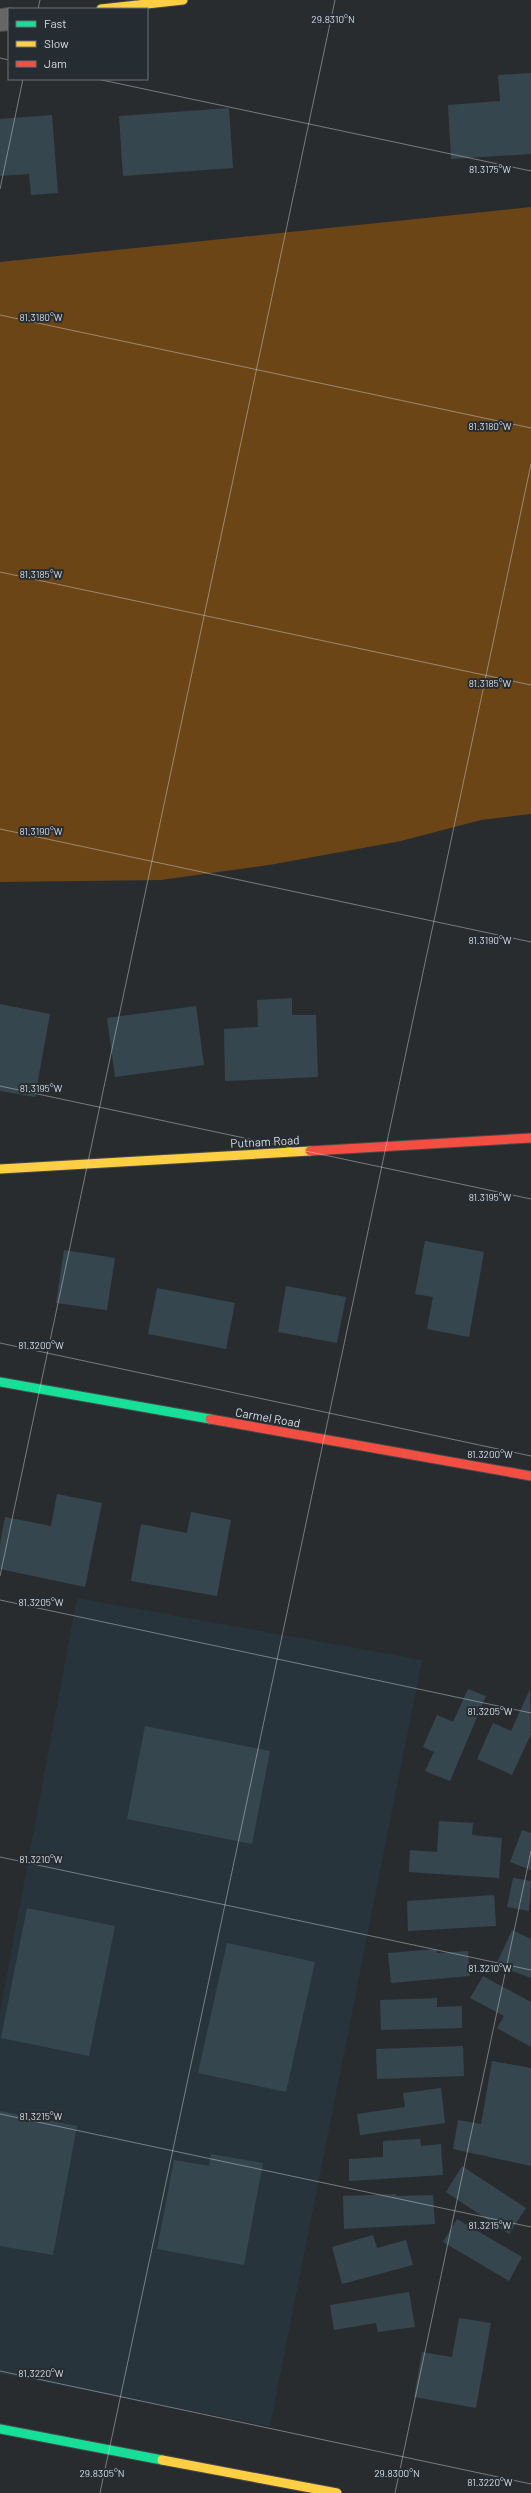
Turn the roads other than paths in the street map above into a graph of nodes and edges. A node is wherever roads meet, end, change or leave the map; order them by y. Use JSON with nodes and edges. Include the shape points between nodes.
{"nodes":[{"id":1,"x":183,"y":0,"type":"edge"},
{"id":2,"x":110,"y":8,"type":"edge"},
{"id":3,"x":531,"y":1138,"type":"edge"},
{"id":4,"x":0,"y":1169,"type":"edge"},
{"id":5,"x":0,"y":1382,"type":"edge"},
{"id":6,"x":531,"y":1476,"type":"edge"},
{"id":7,"x":0,"y":2429,"type":"edge"},
{"id":8,"x":337,"y":2493,"type":"edge"}],
"edges":[{"from":1,"to":2,"type":"street"},
{"from":3,"to":4,"type":"street","name":"Putnam Road"},
{"from":5,"to":6,"type":"street","name":"Carmel Road"},
{"from":7,"to":8,"type":"street"}]}
